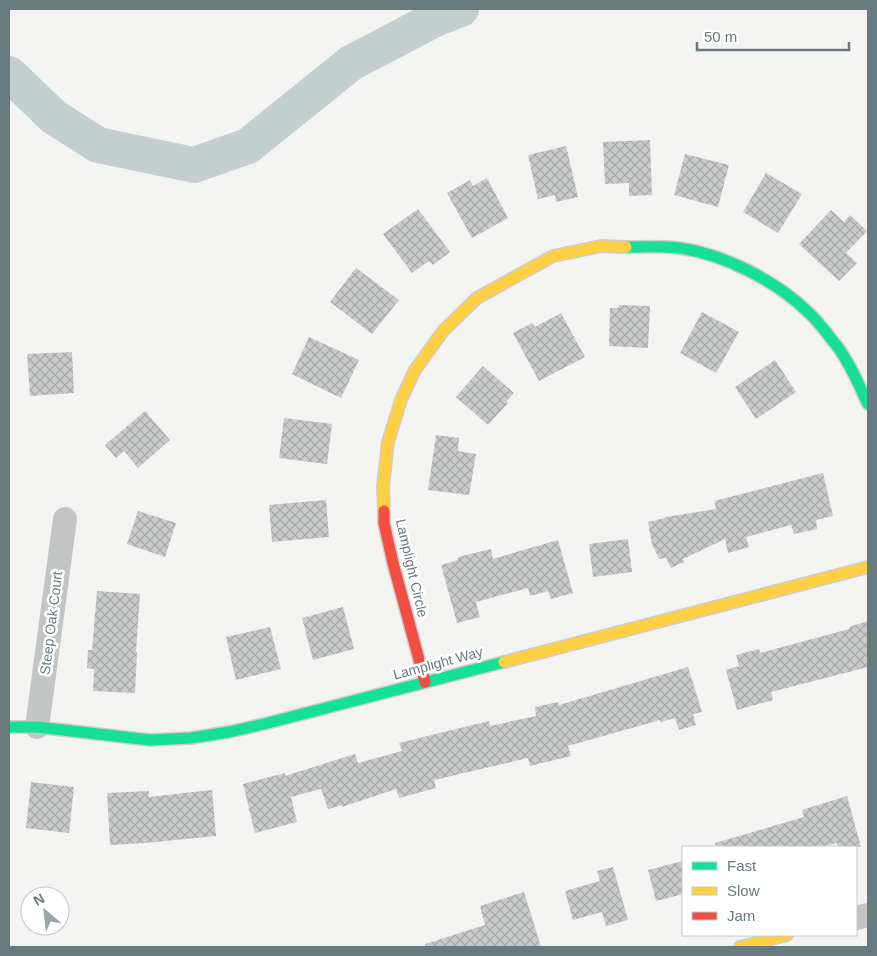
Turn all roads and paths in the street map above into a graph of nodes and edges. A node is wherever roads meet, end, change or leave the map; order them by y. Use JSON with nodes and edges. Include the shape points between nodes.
{"nodes":[{"id":1,"x":868,"y":404,"type":"edge"},
{"id":2,"x":65,"y":519,"type":"dead end"},
{"id":3,"x":868,"y":566,"type":"edge"},
{"id":4,"x":425,"y":682,"type":"junction"},
{"id":5,"x":9,"y":727,"type":"edge"},
{"id":6,"x":37,"y":727,"type":"junction"},
{"id":7,"x":783,"y":936,"type":"edge"},
{"id":8,"x":740,"y":947,"type":"edge"}],
"edges":[{"from":1,"to":4,"type":"street","name":"Lamplight Circle","via":[[834,342],[808,312],[776,286],[712,255],[679,248],[601,246],[553,256],[478,298],[443,331],[415,370],[401,400],[388,442],[383,487],[384,523]]},
{"from":2,"to":6,"type":"street","name":"Steep Oak Court"},
{"from":3,"to":4,"type":"street","name":"Lamplight Way"},
{"from":4,"to":6,"type":"street","name":"Lamplight Way","via":[[264,724],[191,738],[150,740]]},
{"from":5,"to":6,"type":"street","name":"Lamplight Way"},
{"from":7,"to":8,"type":"street"}]}
